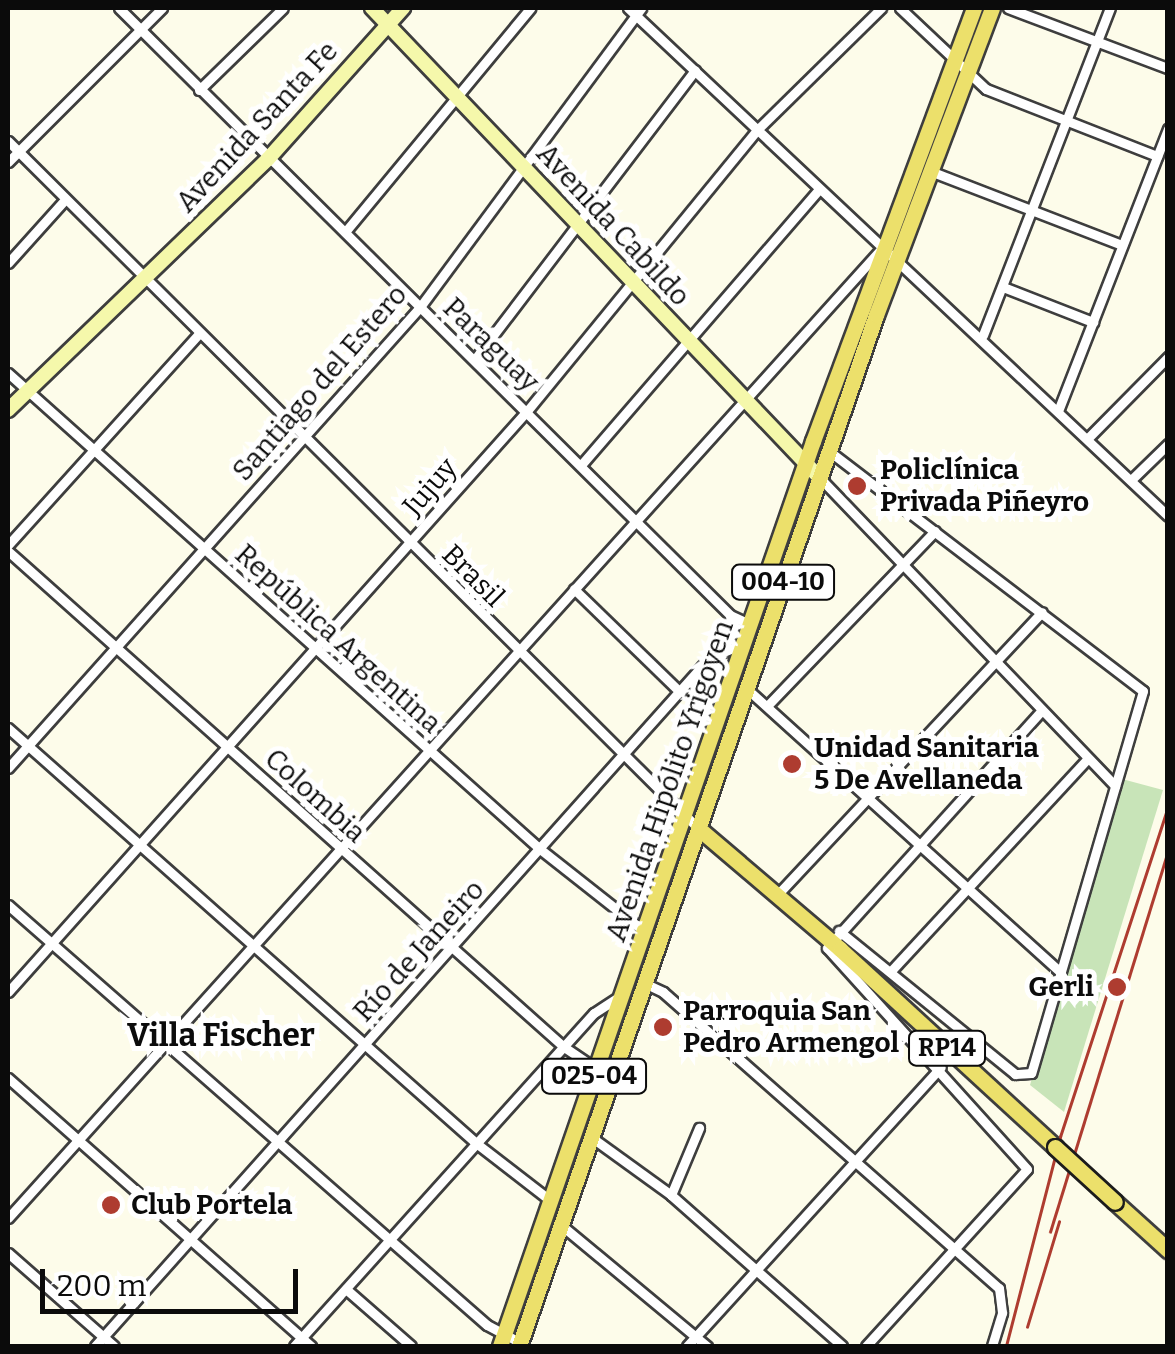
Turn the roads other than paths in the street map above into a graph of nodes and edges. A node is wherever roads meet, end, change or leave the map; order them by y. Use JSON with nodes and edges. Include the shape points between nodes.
{"nodes":[{"id":1,"x":119,"y":8,"type":"edge"},
{"id":2,"x":162,"y":8,"type":"edge"},
{"id":3,"x":283,"y":8,"type":"edge"},
{"id":4,"x":372,"y":8,"type":"edge"},
{"id":5,"x":404,"y":8,"type":"edge"},
{"id":6,"x":530,"y":8,"type":"edge"},
{"id":7,"x":881,"y":8,"type":"edge"},
{"id":8,"x":900,"y":8,"type":"edge"},
{"id":9,"x":974,"y":8,"type":"edge"},
{"id":10,"x":992,"y":8,"type":"edge"},
{"id":11,"x":1008,"y":8,"type":"edge"},
{"id":12,"x":1110,"y":8,"type":"edge"},
{"id":13,"x":635,"y":10,"type":"edge"},
{"id":14,"x":388,"y":24,"type":"junction"},
{"id":15,"x":140,"y":30,"type":"junction"},
{"id":16,"x":1097,"y":40,"type":"junction"},
{"id":17,"x":954,"y":62,"type":"junction"},
{"id":18,"x":1168,"y":68,"type":"edge"},
{"id":19,"x":695,"y":70,"type":"junction"},
{"id":20,"x":967,"y":74,"type":"junction"},
{"id":21,"x":199,"y":90,"type":"junction"},
{"id":22,"x":458,"y":97,"type":"junction"},
{"id":23,"x":1067,"y":120,"type":"junction"},
{"id":24,"x":1168,"y":128,"type":"edge"},
{"id":25,"x":757,"y":130,"type":"junction"},
{"id":26,"x":8,"y":141,"type":"edge"},
{"id":27,"x":17,"y":153,"type":"junction"},
{"id":28,"x":1157,"y":156,"type":"junction"},
{"id":29,"x":268,"y":159,"type":"junction"},
{"id":30,"x":8,"y":162,"type":"edge"},
{"id":31,"x":522,"y":165,"type":"junction"},
{"id":32,"x":930,"y":170,"type":"junction"},
{"id":33,"x":819,"y":189,"type":"junction"},
{"id":34,"x":63,"y":202,"type":"junction"},
{"id":35,"x":1033,"y":210,"type":"junction"},
{"id":36,"x":578,"y":225,"type":"junction"},
{"id":37,"x":345,"y":232,"type":"junction"},
{"id":38,"x":1122,"y":245,"type":"junction"},
{"id":39,"x":883,"y":247,"type":"junction"},
{"id":40,"x":898,"y":257,"type":"junction"},
{"id":41,"x":8,"y":263,"type":"edge"},
{"id":42,"x":144,"y":279,"type":"junction"},
{"id":43,"x":632,"y":281,"type":"junction"},
{"id":44,"x":1003,"y":287,"type":"junction"},
{"id":45,"x":420,"y":308,"type":"junction"},
{"id":46,"x":1093,"y":322,"type":"junction"},
{"id":47,"x":198,"y":335,"type":"junction"},
{"id":48,"x":983,"y":335,"type":"junction"},
{"id":49,"x":688,"y":341,"type":"junction"},
{"id":50,"x":1168,"y":357,"type":"edge"},
{"id":51,"x":475,"y":359,"type":"junction"},
{"id":52,"x":8,"y":373,"type":"edge"},
{"id":53,"x":24,"y":393,"type":"junction"},
{"id":54,"x":741,"y":397,"type":"junction"},
{"id":55,"x":8,"y":410,"type":"edge"},
{"id":56,"x":1058,"y":410,"type":"junction"},
{"id":57,"x":528,"y":411,"type":"junction"},
{"id":58,"x":303,"y":438,"type":"junction"},
{"id":59,"x":1088,"y":438,"type":"junction"},
{"id":60,"x":1168,"y":444,"type":"edge"},
{"id":61,"x":828,"y":450,"type":"junction"},
{"id":62,"x":92,"y":452,"type":"junction"},
{"id":63,"x":806,"y":464,"type":"junction"},
{"id":64,"x":582,"y":465,"type":"junction"},
{"id":65,"x":819,"y":477,"type":"junction"},
{"id":66,"x":1131,"y":480,"type":"junction"},
{"id":67,"x":1168,"y":516,"type":"edge"},
{"id":68,"x":635,"y":518,"type":"junction"},
{"id":69,"x":935,"y":531,"type":"junction"},
{"id":70,"x":410,"y":544,"type":"junction"},
{"id":71,"x":8,"y":548,"type":"edge"},
{"id":72,"x":203,"y":549,"type":"junction"},
{"id":73,"x":904,"y":566,"type":"junction"},
{"id":74,"x":574,"y":589,"type":"junction"},
{"id":75,"x":1042,"y":612,"type":"junction"},
{"id":76,"x":750,"y":625,"type":"junction"},
{"id":77,"x":745,"y":643,"type":"junction"},
{"id":78,"x":115,"y":648,"type":"junction"},
{"id":79,"x":316,"y":649,"type":"junction"},
{"id":80,"x":516,"y":650,"type":"junction"},
{"id":81,"x":996,"y":663,"type":"junction"},
{"id":82,"x":746,"y":688,"type":"junction"},
{"id":83,"x":680,"y":692,"type":"junction"},
{"id":84,"x":768,"y":704,"type":"junction"},
{"id":85,"x":1041,"y":711,"type":"junction"},
{"id":86,"x":8,"y":728,"type":"edge"},
{"id":87,"x":27,"y":746,"type":"junction"},
{"id":88,"x":226,"y":747,"type":"junction"},
{"id":89,"x":428,"y":749,"type":"junction"},
{"id":90,"x":623,"y":756,"type":"junction"},
{"id":91,"x":1087,"y":759,"type":"junction"},
{"id":92,"x":8,"y":768,"type":"edge"},
{"id":93,"x":1115,"y":786,"type":"junction"},
{"id":94,"x":870,"y":800,"type":"junction"},
{"id":95,"x":691,"y":822,"type":"junction"},
{"id":96,"x":140,"y":845,"type":"junction"},
{"id":97,"x":918,"y":846,"type":"junction"},
{"id":98,"x":340,"y":847,"type":"junction"},
{"id":99,"x":540,"y":850,"type":"junction"},
{"id":100,"x":968,"y":891,"type":"junction"},
{"id":101,"x":778,"y":894,"type":"junction"},
{"id":102,"x":8,"y":905,"type":"edge"},
{"id":103,"x":644,"y":932,"type":"junction"},
{"id":104,"x":834,"y":936,"type":"junction"},
{"id":105,"x":51,"y":943,"type":"junction"},
{"id":106,"x":252,"y":946,"type":"junction"},
{"id":107,"x":452,"y":948,"type":"junction"},
{"id":108,"x":890,"y":972,"type":"junction"},
{"id":109,"x":1060,"y":972,"type":"junction"},
{"id":110,"x":644,"y":983,"type":"junction"},
{"id":111,"x":8,"y":992,"type":"edge"},
{"id":112,"x":623,"y":994,"type":"junction"},
{"id":113,"x":166,"y":1043,"type":"junction"},
{"id":114,"x":365,"y":1044,"type":"junction"},
{"id":115,"x":564,"y":1047,"type":"junction"},
{"id":116,"x":941,"y":1067,"type":"junction"},
{"id":117,"x":596,"y":1069,"type":"junction"},
{"id":118,"x":8,"y":1078,"type":"edge"},
{"id":119,"x":699,"y":1128,"type":"dead end"},
{"id":120,"x":592,"y":1137,"type":"junction"},
{"id":121,"x":78,"y":1140,"type":"junction"},
{"id":122,"x":276,"y":1143,"type":"junction"},
{"id":123,"x":476,"y":1143,"type":"junction"},
{"id":124,"x":855,"y":1160,"type":"junction"},
{"id":125,"x":671,"y":1195,"type":"junction"},
{"id":126,"x":551,"y":1200,"type":"junction"},
{"id":127,"x":8,"y":1218,"type":"edge"},
{"id":128,"x":561,"y":1225,"type":"junction"},
{"id":129,"x":190,"y":1240,"type":"junction"},
{"id":130,"x":390,"y":1240,"type":"junction"},
{"id":131,"x":956,"y":1249,"type":"junction"},
{"id":132,"x":1168,"y":1250,"type":"edge"},
{"id":133,"x":8,"y":1253,"type":"edge"},
{"id":134,"x":758,"y":1270,"type":"junction"},
{"id":135,"x":347,"y":1290,"type":"junction"},
{"id":136,"x":696,"y":1336,"type":"junction"},
{"id":137,"x":103,"y":1337,"type":"junction"},
{"id":138,"x":502,"y":1341,"type":"edge"},
{"id":139,"x":297,"y":1342,"type":"edge"},
{"id":140,"x":520,"y":1345,"type":"edge"},
{"id":141,"x":94,"y":1346,"type":"edge"},
{"id":142,"x":114,"y":1346,"type":"edge"},
{"id":143,"x":310,"y":1346,"type":"edge"},
{"id":144,"x":410,"y":1346,"type":"edge"},
{"id":145,"x":687,"y":1346,"type":"edge"},
{"id":146,"x":707,"y":1346,"type":"edge"},
{"id":147,"x":842,"y":1346,"type":"edge"},
{"id":148,"x":866,"y":1346,"type":"edge"},
{"id":149,"x":992,"y":1346,"type":"edge"}],
"edges":[{"from":1,"to":15,"type":"street","name":"Paraguay"},
{"from":2,"to":15,"type":"street"},
{"from":3,"to":21,"type":"street"},
{"from":4,"to":14,"type":"street","name":"Avenida Cabildo"},
{"from":5,"to":14,"type":"street","name":"Avenida Santa Fe"},
{"from":6,"to":22,"type":"street"},
{"from":7,"to":25,"type":"street","name":"Jujuy"},
{"from":8,"to":17,"type":"street"},
{"from":9,"to":17,"type":"main road","name":"Avenida Hipólito Yrigoyen","number":"004-10"},
{"from":10,"to":20,"type":"main road","name":"Avenida Hipólito Yrigoyen","number":"004-10"},
{"from":11,"to":16,"type":"street"},
{"from":12,"to":16,"type":"street"},
{"from":13,"to":19,"type":"street"},
{"from":13,"to":31,"type":"street","name":"Santiago del Estero"},
{"from":14,"to":22,"type":"street","name":"Avenida Cabildo"},
{"from":14,"to":29,"type":"street","name":"Avenida Santa Fe"},
{"from":15,"to":21,"type":"street","name":"Paraguay"},
{"from":15,"to":27,"type":"street"},
{"from":16,"to":18,"type":"street"},
{"from":16,"to":23,"type":"street"},
{"from":17,"to":20,"type":"street"},
{"from":17,"to":39,"type":"main road","name":"Avenida Hipólito Yrigoyen","number":"004-10"},
{"from":19,"to":25,"type":"street"},
{"from":19,"to":36,"type":"street"},
{"from":20,"to":23,"type":"street","via":[[986,89]]},
{"from":20,"to":32,"type":"main road","name":"Avenida Hipólito Yrigoyen","number":"004-10"},
{"from":21,"to":29,"type":"street","name":"Paraguay"},
{"from":22,"to":31,"type":"street","name":"Avenida Cabildo"},
{"from":22,"to":37,"type":"street"},
{"from":23,"to":28,"type":"street"},
{"from":23,"to":35,"type":"street"},
{"from":24,"to":28,"type":"street"},
{"from":25,"to":33,"type":"street"},
{"from":25,"to":43,"type":"street","name":"Jujuy"},
{"from":26,"to":27,"type":"street","name":"Brasil"},
{"from":27,"to":30,"type":"street"},
{"from":27,"to":34,"type":"street","name":"Brasil"},
{"from":28,"to":38,"type":"street"},
{"from":29,"to":37,"type":"street","name":"Paraguay"},
{"from":29,"to":42,"type":"street","name":"Avenida Santa Fe"},
{"from":31,"to":36,"type":"street","name":"Avenida Cabildo"},
{"from":31,"to":45,"type":"street","name":"Santiago del Estero"},
{"from":32,"to":35,"type":"street"},
{"from":32,"to":40,"type":"main road","name":"Avenida Hipólito Yrigoyen","number":"004-10"},
{"from":33,"to":39,"type":"street"},
{"from":33,"to":49,"type":"street"},
{"from":34,"to":41,"type":"street"},
{"from":34,"to":42,"type":"street","name":"Brasil"},
{"from":35,"to":38,"type":"street"},
{"from":35,"to":44,"type":"street"},
{"from":36,"to":43,"type":"street","name":"Avenida Cabildo"},
{"from":36,"to":51,"type":"street"},
{"from":37,"to":45,"type":"street","name":"Paraguay"},
{"from":38,"to":46,"type":"street"},
{"from":39,"to":40,"type":"street"},
{"from":39,"to":54,"type":"street"},
{"from":39,"to":63,"type":"main road","name":"Avenida Hipólito Yrigoyen","number":"004-10"},
{"from":40,"to":48,"type":"street"},
{"from":40,"to":61,"type":"main road","name":"Avenida Hipólito Yrigoyen","number":"004-10"},
{"from":42,"to":47,"type":"street","name":"Brasil"},
{"from":42,"to":53,"type":"street","name":"Avenida Santa Fe"},
{"from":43,"to":49,"type":"street","name":"Avenida Cabildo"},
{"from":43,"to":57,"type":"street","name":"Jujuy"},
{"from":44,"to":46,"type":"street"},
{"from":44,"to":48,"type":"street"},
{"from":45,"to":51,"type":"street","name":"Paraguay"},
{"from":45,"to":58,"type":"street","name":"Santiago del Estero"},
{"from":46,"to":56,"type":"street"},
{"from":47,"to":58,"type":"street","name":"Brasil"},
{"from":47,"to":62,"type":"street"},
{"from":48,"to":56,"type":"street"},
{"from":49,"to":54,"type":"street","name":"Avenida Cabildo"},
{"from":49,"to":64,"type":"street"},
{"from":50,"to":59,"type":"street"},
{"from":51,"to":57,"type":"street","name":"Paraguay"},
{"from":52,"to":53,"type":"street","name":"República Argentina"},
{"from":53,"to":55,"type":"street","name":"Avenida Santa Fe"},
{"from":53,"to":62,"type":"street","name":"República Argentina"},
{"from":54,"to":63,"type":"street","name":"Avenida Cabildo"},
{"from":54,"to":68,"type":"street"},
{"from":56,"to":59,"type":"street"},
{"from":57,"to":64,"type":"street","name":"Paraguay"},
{"from":57,"to":70,"type":"street","name":"Jujuy"},
{"from":58,"to":70,"type":"street","name":"Brasil"},
{"from":58,"to":72,"type":"street","name":"Santiago del Estero"},
{"from":59,"to":66,"type":"street"},
{"from":60,"to":66,"type":"street"},
{"from":61,"to":65,"type":"main road","name":"Avenida Hipólito Yrigoyen","number":"004-10"},
{"from":61,"to":69,"type":"street"},
{"from":62,"to":71,"type":"street"},
{"from":62,"to":72,"type":"street","name":"República Argentina"},
{"from":63,"to":65,"type":"street","name":"Avenida Cabildo"},
{"from":63,"to":76,"type":"main road","name":"Avenida Hipólito Yrigoyen","number":"004-10"},
{"from":64,"to":68,"type":"street","name":"Paraguay"},
{"from":65,"to":73,"type":"street"},
{"from":65,"to":82,"type":"main road","name":"Avenida Hipólito Yrigoyen","number":"004-10"},
{"from":66,"to":67,"type":"street"},
{"from":68,"to":74,"type":"street"},
{"from":68,"to":76,"type":"street","name":"Paraguay","via":[[730,615]]},
{"from":69,"to":73,"type":"street"},
{"from":69,"to":75,"type":"street"},
{"from":70,"to":79,"type":"street","name":"Jujuy"},
{"from":70,"to":80,"type":"street","name":"Brasil"},
{"from":71,"to":78,"type":"street","name":"Colombia"},
{"from":72,"to":78,"type":"street","name":"Santiago del Estero"},
{"from":72,"to":79,"type":"street","name":"República Argentina"},
{"from":73,"to":81,"type":"street"},
{"from":73,"to":84,"type":"street"},
{"from":74,"to":80,"type":"street"},
{"from":74,"to":83,"type":"street"},
{"from":75,"to":81,"type":"street"},
{"from":75,"to":93,"type":"street","via":[[1143,691]]},
{"from":76,"to":77,"type":"main road","name":"Avenida Hipólito Yrigoyen","number":"004-10"},
{"from":77,"to":83,"type":"street","name":"Río de Janeiro","via":[[710,658]]},
{"from":77,"to":95,"type":"main road","name":"Avenida Hipólito Yrigoyen","number":"004-10"},
{"from":78,"to":87,"type":"street","name":"Santiago del Estero"},
{"from":78,"to":88,"type":"street","name":"Colombia"},
{"from":79,"to":88,"type":"street","name":"Jujuy"},
{"from":79,"to":89,"type":"street","name":"República Argentina"},
{"from":80,"to":89,"type":"street"},
{"from":80,"to":90,"type":"street","name":"Brasil"},
{"from":81,"to":85,"type":"street"},
{"from":81,"to":94,"type":"street"},
{"from":82,"to":84,"type":"street"},
{"from":82,"to":95,"type":"main road","name":"Avenida Hipólito Yrigoyen","number":"004-10"},
{"from":83,"to":90,"type":"street","name":"Río de Janeiro"},
{"from":84,"to":94,"type":"street"},
{"from":85,"to":91,"type":"street"},
{"from":85,"to":97,"type":"street"},
{"from":86,"to":87,"type":"street"},
{"from":87,"to":92,"type":"street","name":"Santiago del Estero"},
{"from":87,"to":96,"type":"street"},
{"from":88,"to":96,"type":"street","name":"Jujuy"},
{"from":88,"to":98,"type":"street","name":"Colombia"},
{"from":89,"to":98,"type":"street"},
{"from":89,"to":99,"type":"street","name":"República Argentina"},
{"from":90,"to":95,"type":"street","name":"Brasil"},
{"from":90,"to":99,"type":"street","name":"Río de Janeiro"},
{"from":91,"to":93,"type":"street"},
{"from":91,"to":100,"type":"street"},
{"from":93,"to":109,"type":"street"},
{"from":94,"to":97,"type":"street"},
{"from":94,"to":101,"type":"street"},
{"from":95,"to":101,"type":"main road","number":"RP14"},
{"from":95,"to":103,"type":"main road","name":"Avenida Hipólito Yrigoyen","number":"025-04"},
{"from":95,"to":110,"type":"main road","name":"Avenida Hipólito Yrigoyen","number":"025-04"},
{"from":96,"to":105,"type":"street","name":"Jujuy"},
{"from":96,"to":106,"type":"street"},
{"from":97,"to":100,"type":"street"},
{"from":97,"to":104,"type":"street"},
{"from":98,"to":106,"type":"street"},
{"from":98,"to":107,"type":"street","name":"Colombia"},
{"from":99,"to":103,"type":"street","name":"República Argentina"},
{"from":99,"to":107,"type":"street","name":"Río de Janeiro"},
{"from":100,"to":108,"type":"street"},
{"from":100,"to":109,"type":"street"},
{"from":101,"to":104,"type":"main road","number":"RP14"},
{"from":102,"to":105,"type":"street"},
{"from":103,"to":112,"type":"main road","name":"Avenida Hipólito Yrigoyen","number":"025-04"},
{"from":104,"to":108,"type":"street"},
{"from":104,"to":116,"type":"street","via":[[828,952]]},
{"from":104,"to":132,"type":"main road","number":"RP14","bridge":true},
{"from":105,"to":111,"type":"street","name":"Jujuy"},
{"from":105,"to":113,"type":"street"},
{"from":106,"to":113,"type":"street"},
{"from":106,"to":114,"type":"street"},
{"from":107,"to":114,"type":"street","name":"Río de Janeiro"},
{"from":107,"to":115,"type":"street","name":"Colombia"},
{"from":108,"to":109,"type":"street","via":[[1014,1074],[1034,1068]]},
{"from":110,"to":120,"type":"main road","name":"Avenida Hipólito Yrigoyen","number":"025-04"},
{"from":110,"to":124,"type":"street"},
{"from":112,"to":115,"type":"street"},
{"from":112,"to":117,"type":"main road","name":"Avenida Hipólito Yrigoyen","number":"025-04"},
{"from":113,"to":121,"type":"street"},
{"from":113,"to":122,"type":"street"},
{"from":114,"to":122,"type":"street","name":"Río de Janeiro"},
{"from":114,"to":123,"type":"street"},
{"from":115,"to":117,"type":"street","name":"Colombia"},
{"from":115,"to":123,"type":"street"},
{"from":116,"to":124,"type":"street"},
{"from":116,"to":131,"type":"street","via":[[1026,1164],[1025,1174]]},
{"from":117,"to":126,"type":"main road","name":"Avenida Hipólito Yrigoyen","number":"025-04"},
{"from":118,"to":121,"type":"street"},
{"from":119,"to":125,"type":"street"},
{"from":120,"to":125,"type":"street"},
{"from":120,"to":128,"type":"main road","name":"Avenida Hipólito Yrigoyen","number":"025-04"},
{"from":121,"to":127,"type":"street"},
{"from":121,"to":129,"type":"street"},
{"from":122,"to":129,"type":"street","name":"Río de Janeiro"},
{"from":122,"to":130,"type":"street"},
{"from":123,"to":126,"type":"street"},
{"from":123,"to":130,"type":"street"},
{"from":124,"to":131,"type":"street"},
{"from":124,"to":134,"type":"street"},
{"from":125,"to":134,"type":"street"},
{"from":126,"to":138,"type":"main road","name":"Avenida Hipólito Yrigoyen","number":"025-04"},
{"from":128,"to":136,"type":"street"},
{"from":128,"to":140,"type":"main road","name":"Avenida Hipólito Yrigoyen","number":"025-04"},
{"from":129,"to":137,"type":"street","name":"Río de Janeiro"},
{"from":129,"to":139,"type":"street"},
{"from":130,"to":135,"type":"street"},
{"from":130,"to":138,"type":"street"},
{"from":131,"to":148,"type":"street"},
{"from":131,"to":149,"type":"street","via":[[999,1288],[1003,1305]]},
{"from":133,"to":137,"type":"street"},
{"from":134,"to":136,"type":"street"},
{"from":134,"to":147,"type":"street"},
{"from":135,"to":139,"type":"street"},
{"from":135,"to":144,"type":"street"},
{"from":136,"to":145,"type":"street"},
{"from":136,"to":146,"type":"street"},
{"from":137,"to":141,"type":"street","name":"Río de Janeiro"},
{"from":137,"to":142,"type":"street"},
{"from":138,"to":140,"type":"street"},
{"from":139,"to":143,"type":"street"}]}
